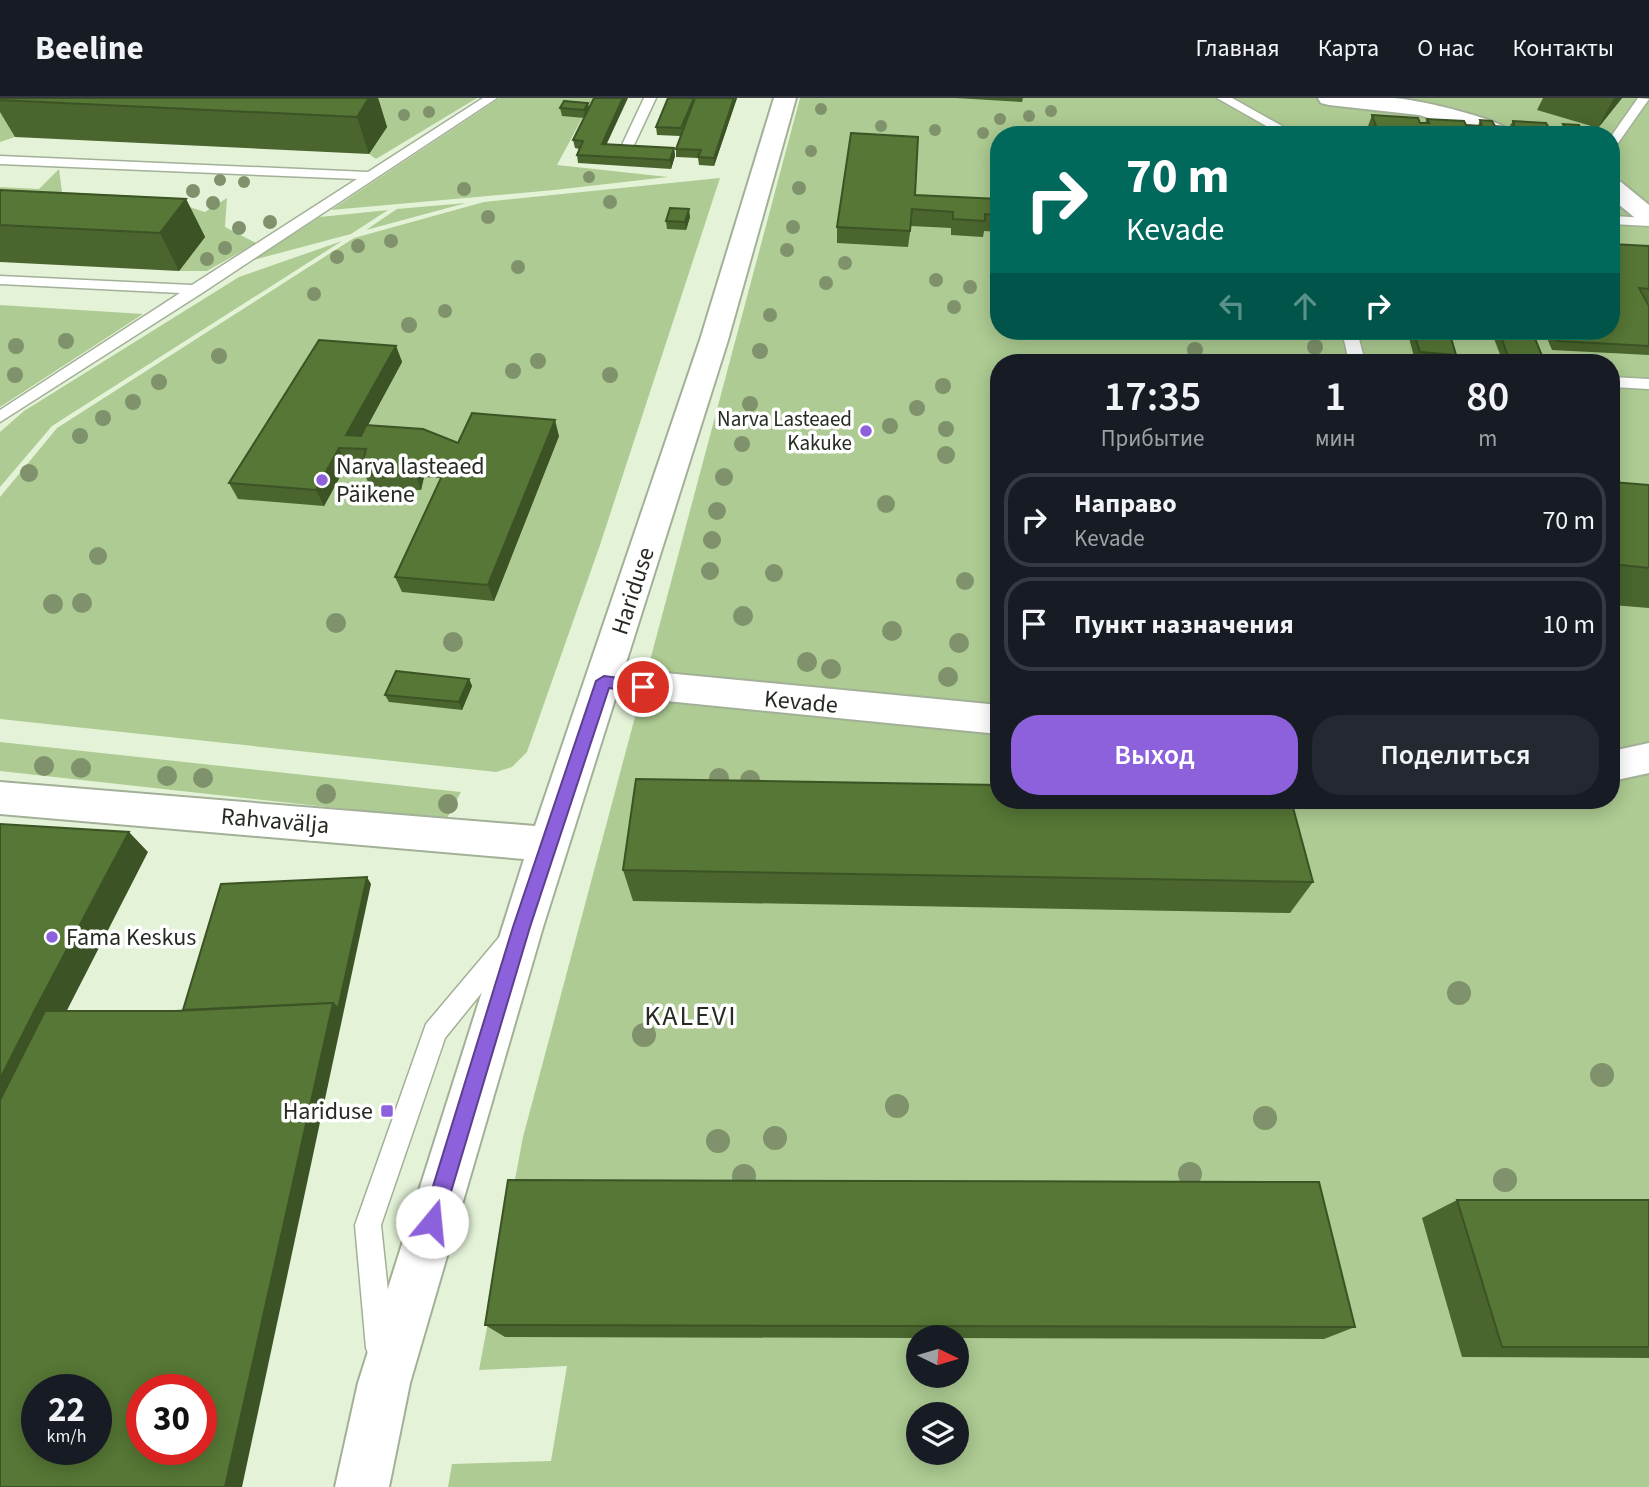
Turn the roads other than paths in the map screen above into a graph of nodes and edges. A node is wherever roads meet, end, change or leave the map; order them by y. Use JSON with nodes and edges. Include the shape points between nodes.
{"nodes":[{"id":1,"x":491,"y":98,"type":"edge"},
{"id":2,"x":650,"y":98,"type":"edge"},
{"id":3,"x":785,"y":98,"type":"edge"},
{"id":4,"x":1223,"y":98,"type":"edge"},
{"id":5,"x":1329,"y":98,"type":"edge"},
{"id":6,"x":1644,"y":98,"type":"edge"},
{"id":7,"x":1396,"y":100,"type":"edge"},
{"id":8,"x":1275,"y":126,"type":"edge"},
{"id":9,"x":1485,"y":126,"type":"edge"},
{"id":10,"x":1620,"y":132,"type":"edge"},
{"id":11,"x":628,"y":145,"type":"edge"},
{"id":12,"x":0,"y":160,"type":"edge"},
{"id":13,"x":371,"y":176,"type":"junction"},
{"id":14,"x":1620,"y":194,"type":"edge"},
{"id":15,"x":1620,"y":220,"type":"edge"},
{"id":16,"x":1649,"y":220,"type":"edge"},
{"id":17,"x":0,"y":281,"type":"edge"},
{"id":18,"x":197,"y":290,"type":"junction"},
{"id":19,"x":1620,"y":382,"type":"edge"},
{"id":20,"x":1649,"y":384,"type":"edge"},
{"id":21,"x":0,"y":417,"type":"edge"},
{"id":22,"x":604,"y":681,"type":"junction"},
{"id":23,"x":990,"y":719,"type":"edge"},
{"id":24,"x":0,"y":798,"type":"edge"},
{"id":25,"x":549,"y":844,"type":"junction"},
{"id":26,"x":522,"y":927,"type":"junction"},
{"id":27,"x":384,"y":1383,"type":"junction"},
{"id":28,"x":362,"y":1487,"type":"edge"}],
"edges":[{"from":1,"to":13,"type":"lane"},
{"from":2,"to":11,"type":"lane"},
{"from":3,"to":22,"type":"street","name":"Hariduse"},
{"from":4,"to":8,"type":"lane"},
{"from":5,"to":7,"type":"street"},
{"from":6,"to":10,"type":"lane"},
{"from":7,"to":9,"type":"street"},
{"from":12,"to":13,"type":"lane"},
{"from":13,"to":18,"type":"lane"},
{"from":14,"to":16,"type":"street"},
{"from":15,"to":16,"type":"lane"},
{"from":17,"to":18,"type":"lane"},
{"from":18,"to":21,"type":"lane"},
{"from":19,"to":20,"type":"lane"},
{"from":22,"to":23,"type":"street","name":"Kevade"},
{"from":22,"to":25,"type":"street","name":"Hariduse"},
{"from":24,"to":25,"type":"street","name":"Rahvavälja"},
{"from":25,"to":26,"type":"street","name":"Hariduse"},
{"from":26,"to":27,"type":"street","name":"Hariduse"},
{"from":26,"to":27,"type":"lane","via":[[435,1032],[368,1225]]},
{"from":27,"to":28,"type":"street","name":"Hariduse"}]}
